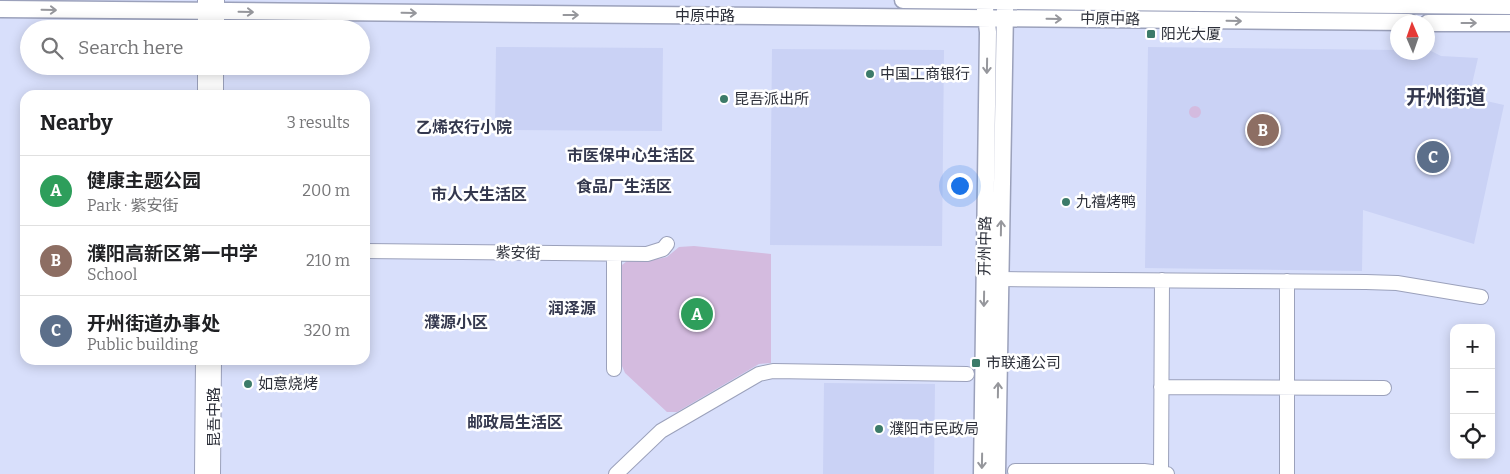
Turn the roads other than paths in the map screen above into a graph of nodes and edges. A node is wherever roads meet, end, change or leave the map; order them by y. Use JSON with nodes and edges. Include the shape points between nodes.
{"nodes":[{"id":1,"x":903,"y":0,"type":"edge"},
{"id":2,"x":985,"y":0,"type":"edge"},
{"id":3,"x":1005,"y":0,"type":"edge"},
{"id":4,"x":211,"y":6,"type":"edge"},
{"id":5,"x":1510,"y":6,"type":"edge"},
{"id":6,"x":0,"y":9,"type":"edge"},
{"id":7,"x":985,"y":18,"type":"junction"},
{"id":8,"x":1005,"y":18,"type":"junction"},
{"id":9,"x":207,"y":20,"type":"edge"},
{"id":10,"x":215,"y":20,"type":"edge"},
{"id":11,"x":1390,"y":22,"type":"edge"},
{"id":12,"x":1435,"y":23,"type":"edge"},
{"id":13,"x":1510,"y":23,"type":"edge"},
{"id":14,"x":205,"y":75,"type":"edge"},
{"id":15,"x":216,"y":75,"type":"edge"},
{"id":16,"x":205,"y":90,"type":"edge"},
{"id":17,"x":216,"y":90,"type":"edge"},
{"id":18,"x":667,"y":244,"type":"dead end"},
{"id":19,"x":370,"y":251,"type":"edge"},
{"id":20,"x":614,"y":254,"type":"junction"},
{"id":21,"x":1000,"y":279,"type":"junction"},
{"id":22,"x":1162,"y":280,"type":"junction"},
{"id":23,"x":1287,"y":281,"type":"junction"},
{"id":24,"x":1482,"y":297,"type":"dead end"},
{"id":25,"x":203,"y":365,"type":"edge"},
{"id":26,"x":214,"y":365,"type":"edge"},
{"id":27,"x":614,"y":369,"type":"dead end"},
{"id":28,"x":967,"y":374,"type":"dead end"},
{"id":29,"x":1161,"y":387,"type":"junction"},
{"id":30,"x":1287,"y":387,"type":"junction"},
{"id":31,"x":1384,"y":388,"type":"dead end"},
{"id":32,"x":1015,"y":471,"type":"dead end"},
{"id":33,"x":1164,"y":473,"type":"edge"},
{"id":34,"x":202,"y":474,"type":"edge"},
{"id":35,"x":213,"y":474,"type":"edge"},
{"id":36,"x":616,"y":474,"type":"edge"},
{"id":37,"x":982,"y":474,"type":"edge"},
{"id":38,"x":997,"y":474,"type":"edge"},
{"id":39,"x":1287,"y":474,"type":"edge"}],
"edges":[{"from":1,"to":2,"type":"main road","name":"中原中路"},
{"from":2,"to":3,"type":"main road","name":"中原中路"},
{"from":2,"to":7,"type":"main road","name":"开州中路"},
{"from":3,"to":5,"type":"main road","name":"中原中路"},
{"from":3,"to":8,"type":"main road","name":"开州中路"},
{"from":6,"to":4,"type":"main road","name":"中原中路","one_way":true},
{"from":4,"to":7,"type":"main road","name":"中原中路","one_way":true},
{"from":4,"to":9,"type":"street"},
{"from":4,"to":10,"type":"street"},
{"from":7,"to":8,"type":"main road","name":"中原中路"},
{"from":7,"to":37,"type":"main road","name":"开州中路","one_way":true,"via":[[988,32]]},
{"from":8,"to":11,"type":"main road","name":"中原中路","one_way":true},
{"from":21,"to":8,"type":"main road","name":"开州中路","one_way":true},
{"from":12,"to":13,"type":"main road","one_way":true},
{"from":14,"to":16,"type":"street"},
{"from":15,"to":17,"type":"street"},
{"from":18,"to":20,"type":"street","name":"紫安街","via":[[663,249],[647,254]]},
{"from":19,"to":20,"type":"street","name":"紫安街"},
{"from":20,"to":27,"type":"street"},
{"from":21,"to":22,"type":"street"},
{"from":38,"to":21,"type":"main road","name":"开州中路","one_way":true},
{"from":22,"to":23,"type":"street"},
{"from":22,"to":29,"type":"street"},
{"from":23,"to":24,"type":"street","via":[[1397,283]]},
{"from":23,"to":30,"type":"street"},
{"from":25,"to":34,"type":"street","name":"昆吾中路"},
{"from":26,"to":35,"type":"street","name":"昆吾中路"},
{"from":28,"to":36,"type":"street","via":[[773,371],[759,374],[661,431]]},
{"from":29,"to":30,"type":"street"},
{"from":29,"to":33,"type":"street"},
{"from":30,"to":31,"type":"street"},
{"from":30,"to":39,"type":"street"},
{"from":32,"to":33,"type":"street"}]}
